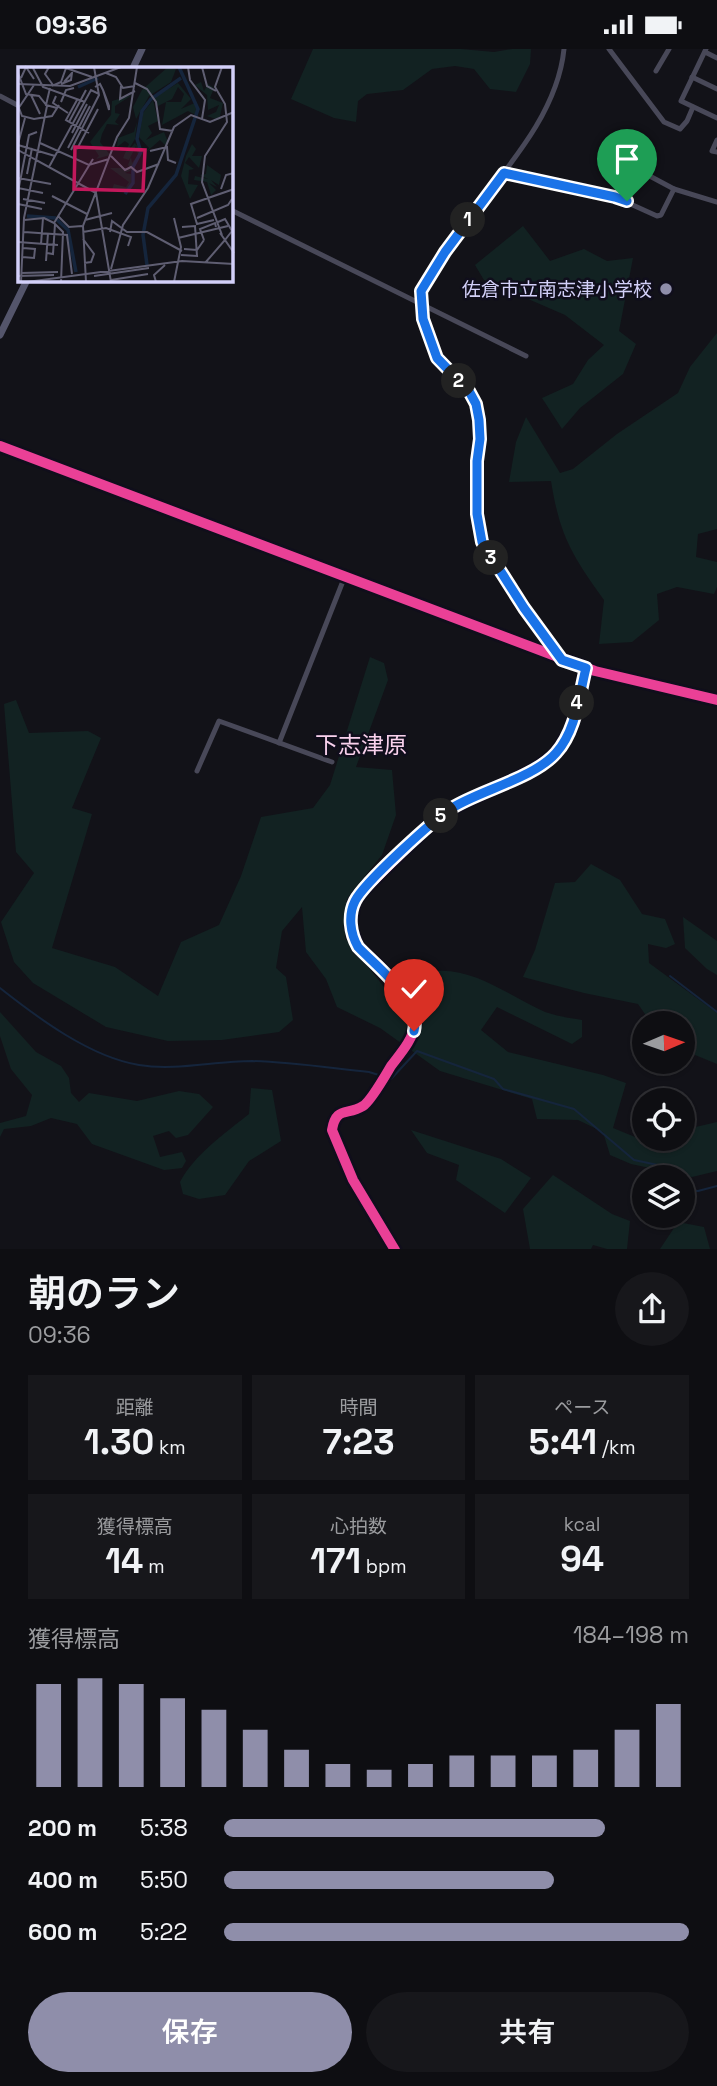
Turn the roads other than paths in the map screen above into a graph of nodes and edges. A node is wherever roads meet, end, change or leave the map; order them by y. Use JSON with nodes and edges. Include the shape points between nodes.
{"nodes":[{"id":1,"x":142,"y":49,"type":"edge"},
{"id":2,"x":564,"y":49,"type":"edge"},
{"id":3,"x":609,"y":49,"type":"edge"},
{"id":4,"x":669,"y":49,"type":"edge"},
{"id":5,"x":706,"y":51,"type":"edge"},
{"id":6,"x":717,"y":58,"type":"edge"},
{"id":7,"x":133,"y":67,"type":"edge"},
{"id":8,"x":656,"y":71,"type":"dead end"},
{"id":9,"x":692,"y":77,"type":"junction"},
{"id":10,"x":717,"y":89,"type":"edge"},
{"id":11,"x":0,"y":96,"type":"edge"},
{"id":12,"x":18,"y":105,"type":"edge"},
{"id":13,"x":693,"y":107,"type":"junction"},
{"id":14,"x":717,"y":118,"type":"edge"},
{"id":15,"x":717,"y":140,"type":"edge"},
{"id":16,"x":717,"y":152,"type":"edge"},
{"id":17,"x":504,"y":173,"type":"junction"},
{"id":18,"x":674,"y":189,"type":"junction"},
{"id":19,"x":615,"y":197,"type":"junction"},
{"id":20,"x":717,"y":202,"type":"edge"},
{"id":21,"x":233,"y":211,"type":"edge"},
{"id":22,"x":26,"y":282,"type":"edge"},
{"id":23,"x":421,"y":305,"type":"junction"},
{"id":24,"x":0,"y":335,"type":"edge"},
{"id":25,"x":526,"y":356,"type":"dead end"},
{"id":26,"x":0,"y":446,"type":"edge"},
{"id":27,"x":345,"y":576,"type":"junction"},
{"id":28,"x":562,"y":660,"type":"junction"},
{"id":29,"x":586,"y":668,"type":"junction"},
{"id":30,"x":717,"y":699,"type":"edge"},
{"id":31,"x":279,"y":743,"type":"junction"},
{"id":32,"x":332,"y":762,"type":"dead end"},
{"id":33,"x":197,"y":771,"type":"dead end"},
{"id":34,"x":395,"y":1249,"type":"edge"}],
"edges":[{"from":1,"to":7,"type":"main road"},
{"from":2,"to":17,"type":"street","via":[[553,97]]},
{"from":3,"to":13,"type":"street","via":[[664,122],[680,129]]},
{"from":4,"to":8,"type":"street"},
{"from":5,"to":6,"type":"street"},
{"from":5,"to":9,"type":"street"},
{"from":9,"to":10,"type":"street"},
{"from":9,"to":13,"type":"street","via":[[681,101]]},
{"from":11,"to":12,"type":"street"},
{"from":13,"to":14,"type":"street"},
{"from":15,"to":16,"type":"street","via":[[712,151]]},
{"from":17,"to":19,"type":"street"},
{"from":17,"to":23,"type":"street","via":[[445,252],[421,291]]},
{"from":18,"to":19,"type":"street","via":[[657,216]]},
{"from":18,"to":19,"type":"street","via":[[631,166]]},
{"from":18,"to":20,"type":"street"},
{"from":21,"to":23,"type":"street"},
{"from":22,"to":24,"type":"main road"},
{"from":23,"to":25,"type":"street"},
{"from":23,"to":28,"type":"street","via":[[437,358],[476,404],[480,430],[477,514],[482,542]]},
{"from":26,"to":27,"type":"street"},
{"from":27,"to":28,"type":"street"},
{"from":27,"to":31,"type":"street"},
{"from":28,"to":29,"type":"street"},
{"from":29,"to":30,"type":"street"},
{"from":29,"to":34,"type":"street","via":[[571,729],[555,754],[533,770],[451,809],[400,853],[354,902],[353,938],[408,1000],[415,1024],[410,1039],[364,1106],[341,1113],[332,1131],[353,1179]]},
{"from":31,"to":32,"type":"street"},
{"from":31,"to":33,"type":"street","via":[[219,721]]}]}
